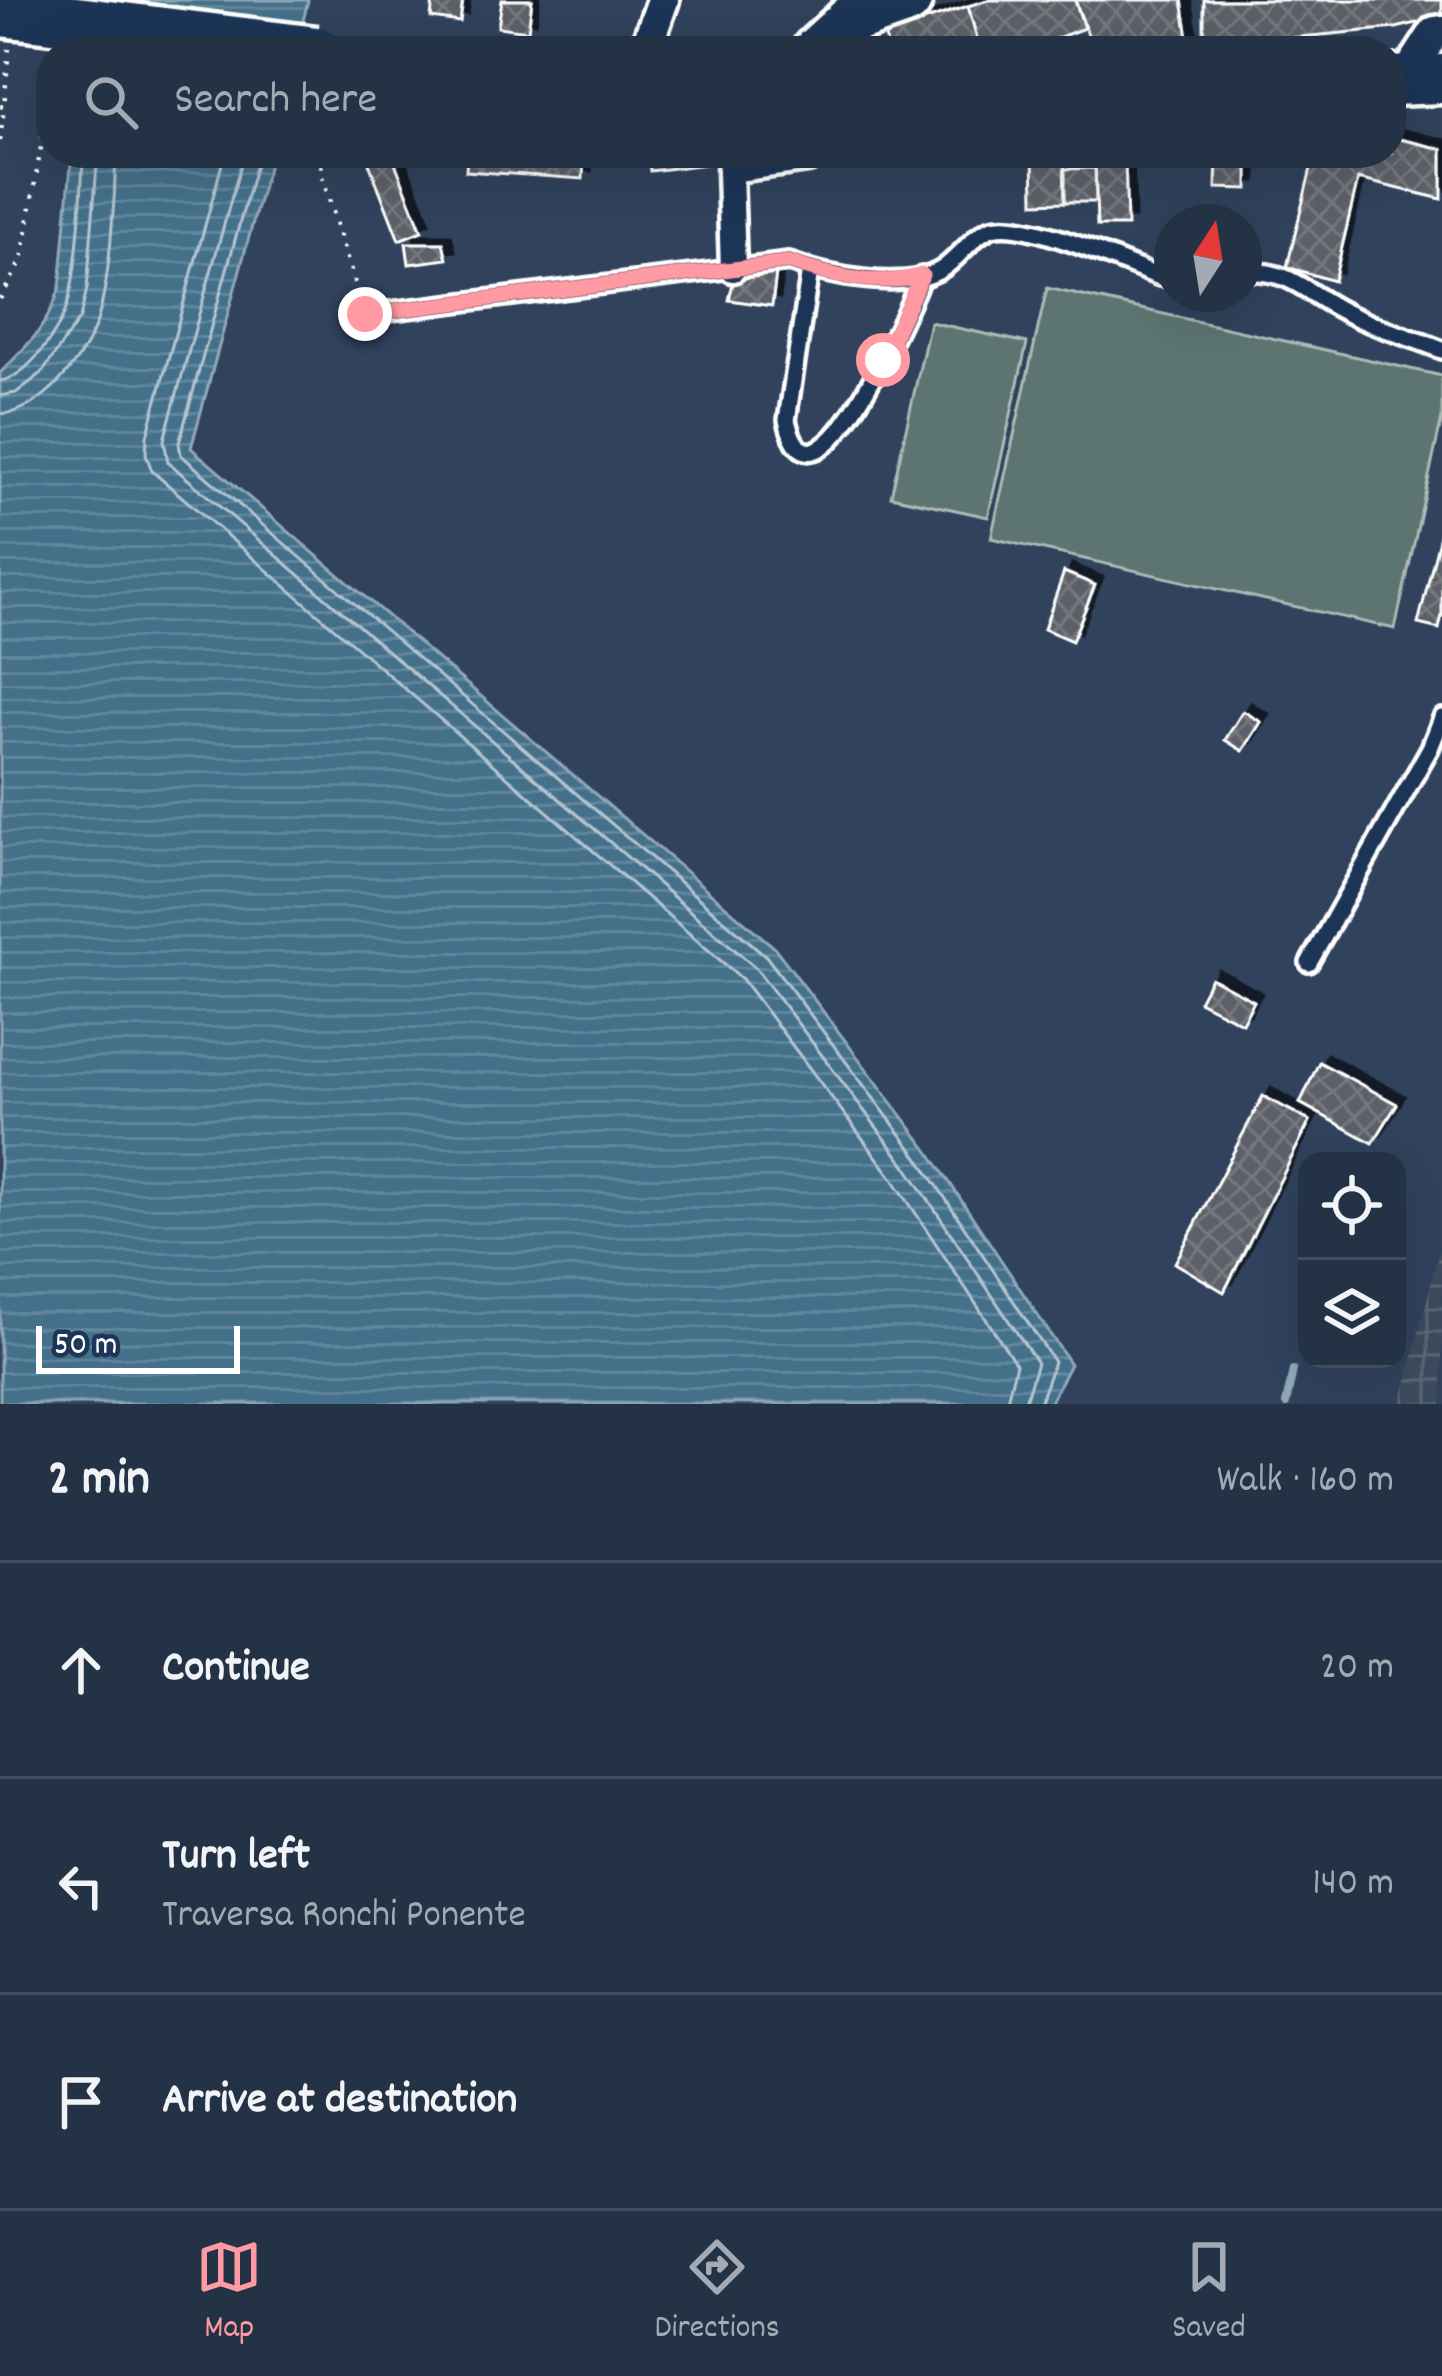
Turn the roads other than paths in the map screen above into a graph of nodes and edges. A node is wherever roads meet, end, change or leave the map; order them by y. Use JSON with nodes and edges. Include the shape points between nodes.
{"nodes":[{"id":1,"x":663,"y":0,"type":"edge"},
{"id":2,"x":907,"y":0,"type":"edge"},
{"id":3,"x":15,"y":24,"type":"edge"},
{"id":4,"x":1442,"y":31,"type":"edge"},
{"id":5,"x":848,"y":35,"type":"edge"},
{"id":6,"x":149,"y":36,"type":"edge"},
{"id":7,"x":650,"y":36,"type":"edge"},
{"id":8,"x":1412,"y":80,"type":"edge"},
{"id":9,"x":744,"y":168,"type":"edge"},
{"id":10,"x":733,"y":269,"type":"junction"},
{"id":11,"x":810,"y":270,"type":"junction"},
{"id":12,"x":1262,"y":271,"type":"edge"},
{"id":13,"x":922,"y":275,"type":"junction"},
{"id":14,"x":1154,"y":275,"type":"edge"},
{"id":15,"x":365,"y":314,"type":"road end"},
{"id":16,"x":1442,"y":350,"type":"edge"},
{"id":17,"x":1442,"y":718,"type":"edge"},
{"id":18,"x":1310,"y":963,"type":"dead end"}],
"edges":[{"from":1,"to":7,"type":"street"},
{"from":2,"to":5,"type":"main road"},
{"from":3,"to":6,"type":"main road","bridge":true},
{"from":4,"to":8,"type":"street"},
{"from":9,"to":10,"type":"street","via":[[730,170]]},
{"from":10,"to":11,"type":"lane","via":[[789,262]]},
{"from":10,"to":15,"type":"lane"},
{"from":11,"to":13,"type":"lane"},
{"from":11,"to":13,"type":"lane","via":[[787,420],[791,438],[820,450],[860,399]]},
{"from":12,"to":16,"type":"lane"},
{"from":13,"to":14,"type":"lane","via":[[940,271],[990,228],[1022,226]]},
{"from":17,"to":18,"type":"lane"}]}
